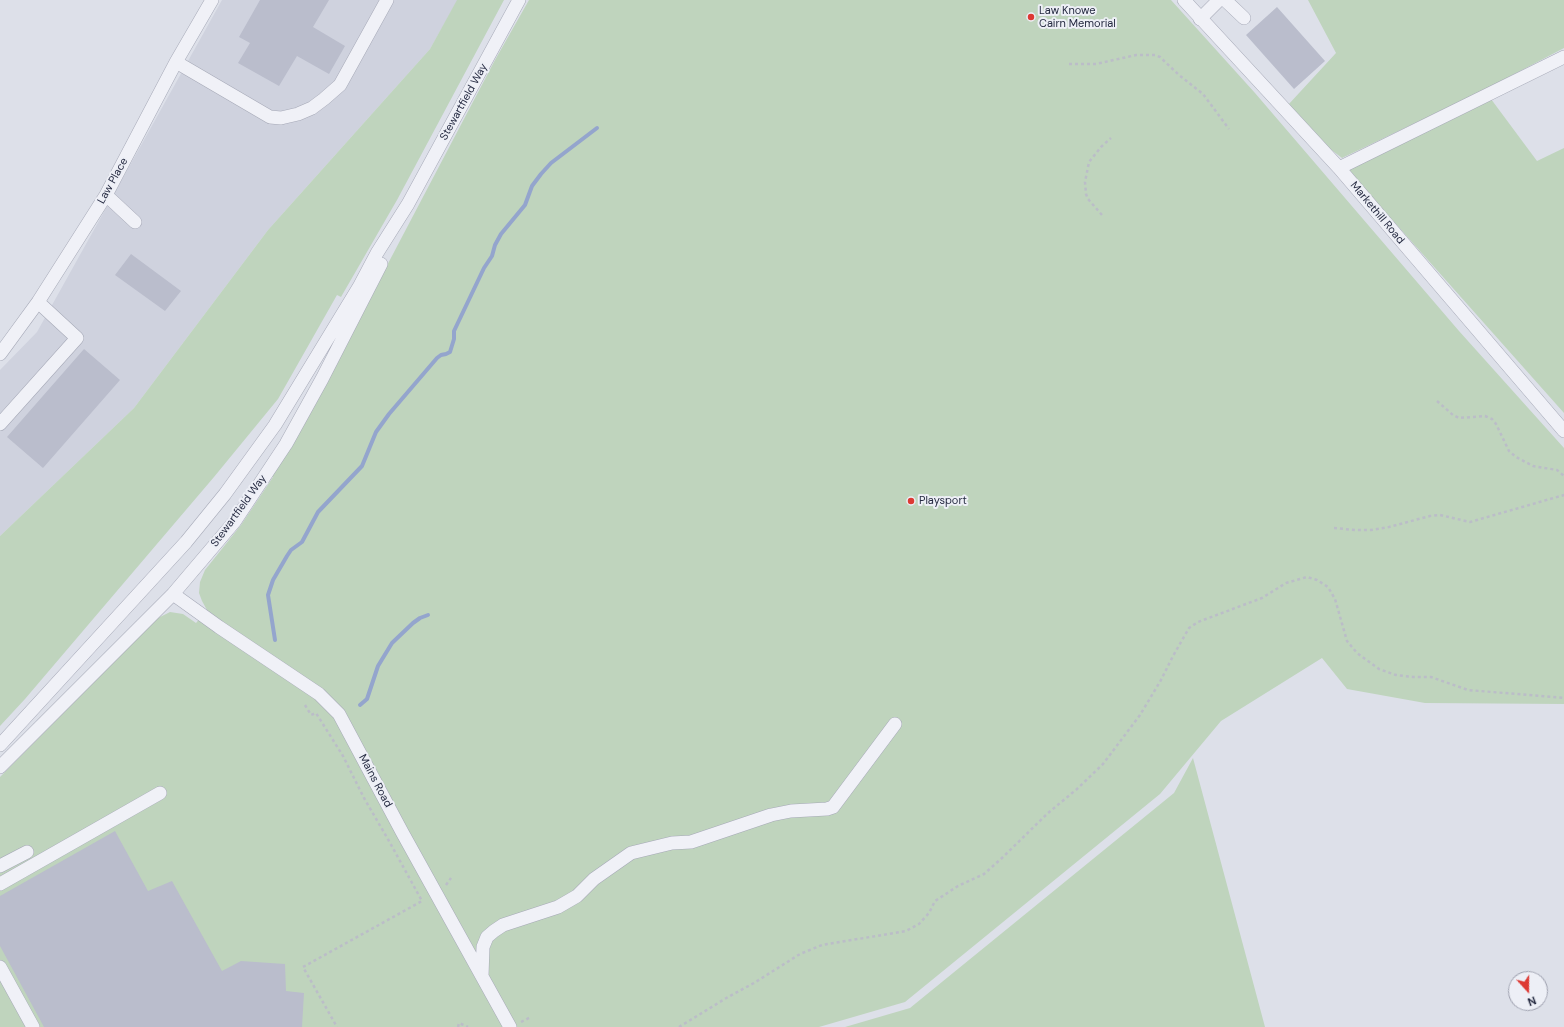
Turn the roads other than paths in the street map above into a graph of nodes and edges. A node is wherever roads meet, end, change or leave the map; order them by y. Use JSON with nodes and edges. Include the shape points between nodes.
{"nodes":[{"id":1,"x":212,"y":0,"type":"edge"},
{"id":2,"x":387,"y":0,"type":"edge"},
{"id":3,"x":519,"y":0,"type":"edge"},
{"id":4,"x":1184,"y":0,"type":"edge"},
{"id":5,"x":1219,"y":0,"type":"edge"},
{"id":6,"x":1225,"y":0,"type":"edge"},
{"id":7,"x":1244,"y":18,"type":"dead end"},
{"id":8,"x":1200,"y":19,"type":"junction"},
{"id":9,"x":1564,"y":57,"type":"edge"},
{"id":10,"x":176,"y":62,"type":"junction"},
{"id":11,"x":1339,"y":168,"type":"junction"},
{"id":12,"x":106,"y":195,"type":"junction"},
{"id":13,"x":408,"y":204,"type":"junction"},
{"id":14,"x":135,"y":222,"type":"dead end"},
{"id":15,"x":38,"y":302,"type":"junction"},
{"id":16,"x":0,"y":354,"type":"edge"},
{"id":17,"x":0,"y":424,"type":"edge"},
{"id":18,"x":1564,"y":431,"type":"edge"},
{"id":19,"x":173,"y":594,"type":"junction"},
{"id":20,"x":895,"y":724,"type":"dead end"},
{"id":21,"x":0,"y":745,"type":"edge"},
{"id":22,"x":0,"y":767,"type":"edge"},
{"id":23,"x":160,"y":793,"type":"dead end"},
{"id":24,"x":27,"y":852,"type":"dead end"},
{"id":25,"x":0,"y":866,"type":"edge"},
{"id":26,"x":0,"y":884,"type":"edge"},
{"id":27,"x":0,"y":967,"type":"edge"},
{"id":28,"x":482,"y":976,"type":"junction"},
{"id":29,"x":33,"y":1027,"type":"edge"},
{"id":30,"x":510,"y":1027,"type":"edge"}],
"edges":[{"from":1,"to":10,"type":"street","name":"Law Place"},
{"from":2,"to":10,"type":"street","via":[[340,85],[312,108],[298,114],[281,118],[270,117]]},
{"from":3,"to":13,"type":"street","name":"Stewartfield Way"},
{"from":4,"to":8,"type":"street","name":"Markethill Road"},
{"from":5,"to":8,"type":"street"},
{"from":6,"to":7,"type":"street"},
{"from":8,"to":11,"type":"street","name":"Markethill Road"},
{"from":9,"to":11,"type":"street"},
{"from":10,"to":12,"type":"street","name":"Law Place"},
{"from":11,"to":18,"type":"street","name":"Markethill Road"},
{"from":12,"to":14,"type":"street"},
{"from":12,"to":15,"type":"street","name":"Law Place"},
{"from":13,"to":19,"type":"street","name":"Stewartfield Way","via":[[365,297],[286,444],[235,520]]},
{"from":13,"to":21,"type":"street","name":"Stewartfield Way","via":[[278,419],[224,494],[155,577]]},
{"from":15,"to":16,"type":"street","name":"Law Place"},
{"from":15,"to":17,"type":"street","via":[[77,338]]},
{"from":19,"to":22,"type":"street","name":"Stewartfield Way"},
{"from":19,"to":28,"type":"street","name":"Mains Road","via":[[319,694],[339,714]]},
{"from":20,"to":28,"type":"street","via":[[833,807],[771,815],[691,842],[672,843],[631,853],[594,879],[576,896],[558,906],[494,931],[487,937],[483,947]]},
{"from":23,"to":26,"type":"street"},
{"from":24,"to":25,"type":"street"},
{"from":27,"to":29,"type":"street"},
{"from":28,"to":30,"type":"street","name":"Mains Road"}]}
